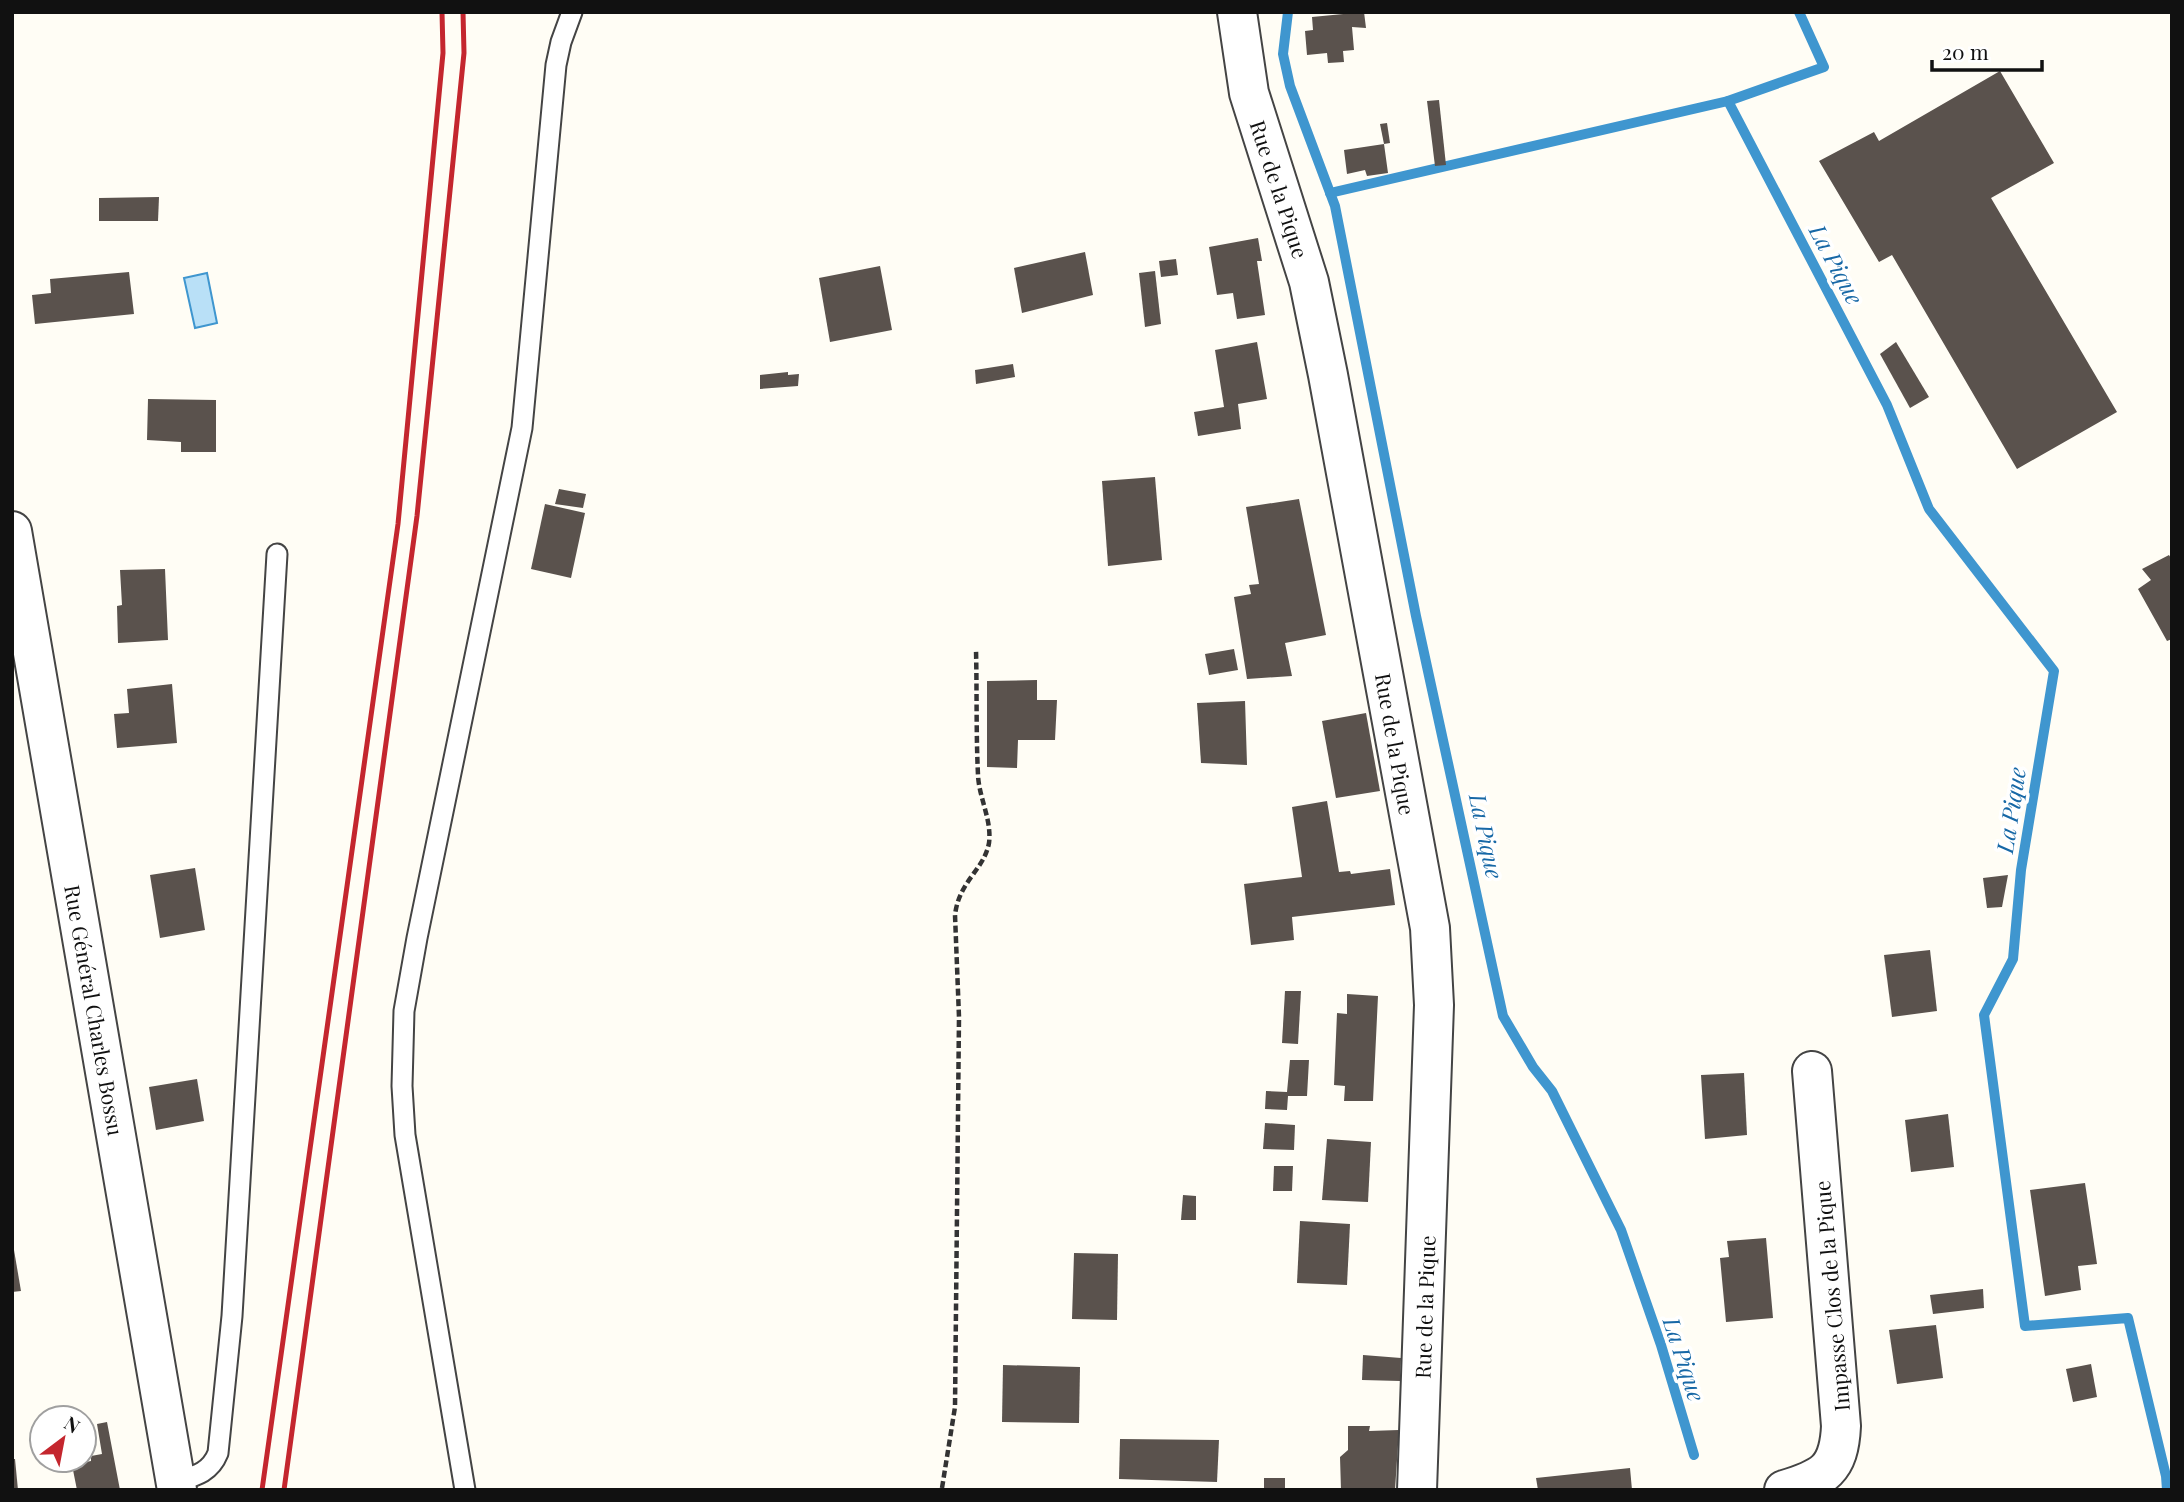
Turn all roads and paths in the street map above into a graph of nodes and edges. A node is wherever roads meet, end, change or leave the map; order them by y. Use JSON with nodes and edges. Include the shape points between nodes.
{"nodes":[{"id":1,"x":572,"y":12,"type":"edge"},
{"id":2,"x":1237,"y":12,"type":"edge"},
{"id":3,"x":12,"y":531,"type":"edge"},
{"id":4,"x":277,"y":554,"type":"dead end"},
{"id":5,"x":976,"y":650,"type":"dead end"},
{"id":6,"x":1812,"y":1071,"type":"dead end"},
{"id":7,"x":176,"y":1486,"type":"edge"},
{"id":8,"x":942,"y":1488,"type":"edge"},
{"id":9,"x":465,"y":1490,"type":"edge"},
{"id":10,"x":1417,"y":1490,"type":"edge"},
{"id":11,"x":1784,"y":1490,"type":"edge"}],
"edges":[{"from":1,"to":9,"type":"lane","via":[[556,65],[523,428],[404,1011],[405,1135]]},
{"from":2,"to":10,"type":"street","name":"Rue de la Pique","via":[[1250,93],[1309,282],[1430,928],[1434,1004]]},
{"from":3,"to":7,"type":"street","name":"Rue Général Charles Bossu"},
{"from":4,"to":7,"type":"lane","via":[[232,1316],[218,1453],[209,1468]]},
{"from":5,"to":8,"type":"path","via":[[978,777],[990,831],[983,860],[962,887],[955,915],[959,1017],[955,1407]]},
{"from":6,"to":11,"type":"street","name":"Impasse Clos de la Pique","via":[[1840,1448],[1829,1468],[1815,1480]]}]}
